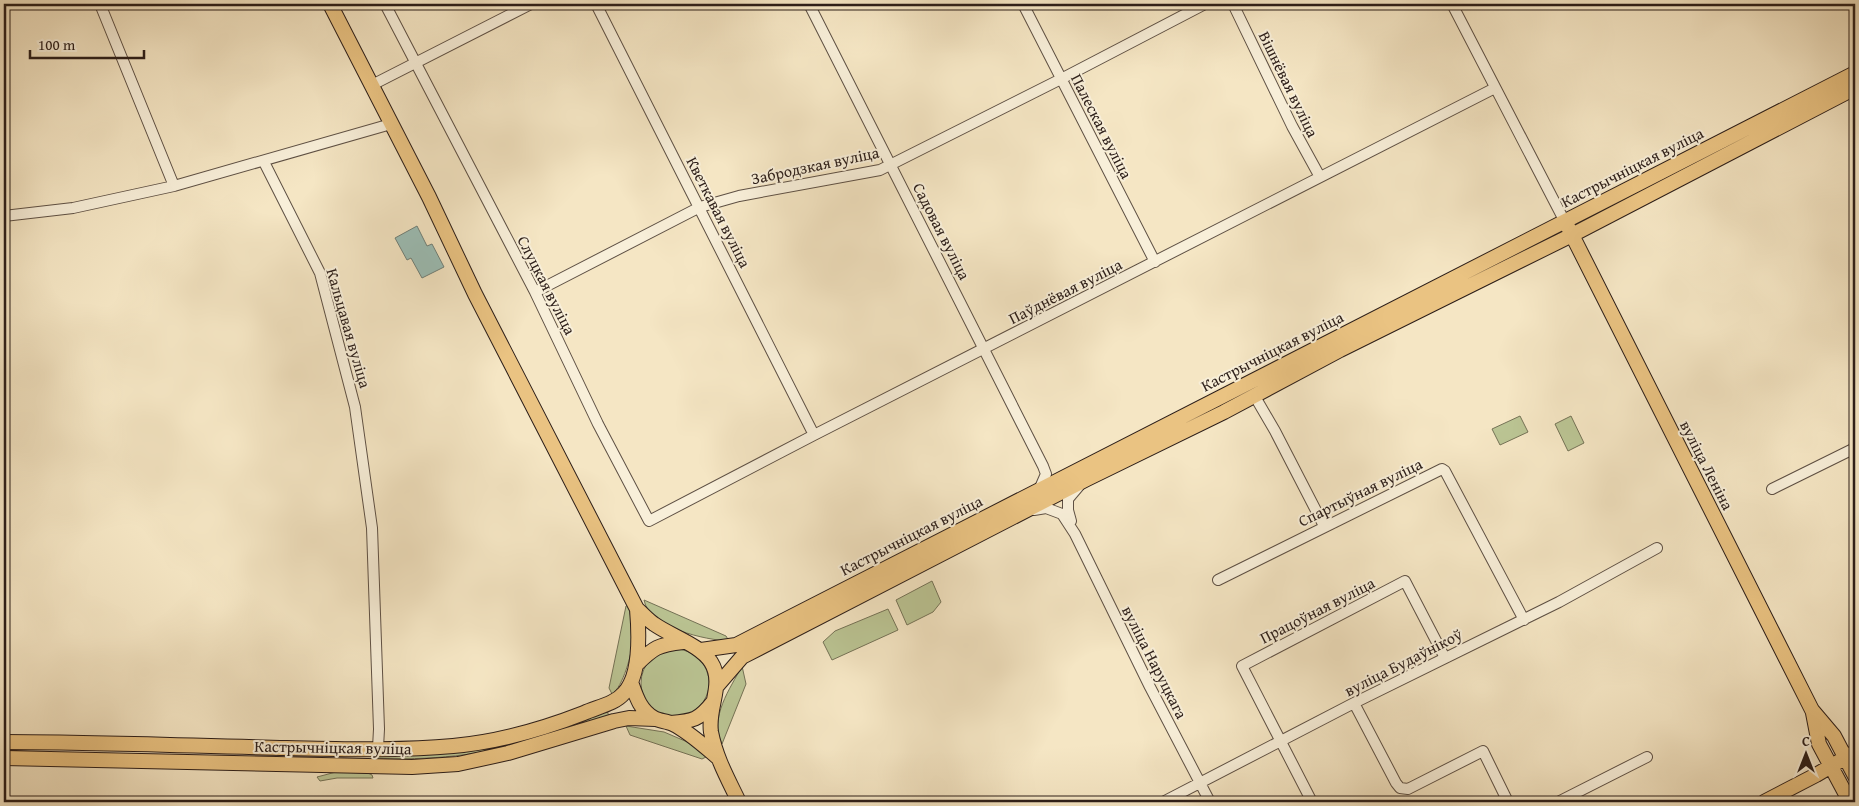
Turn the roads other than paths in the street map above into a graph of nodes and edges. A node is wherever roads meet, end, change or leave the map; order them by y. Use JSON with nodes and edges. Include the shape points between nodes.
{"nodes":[{"id":1,"x":100,"y":4,"type":"edge"},
{"id":2,"x":330,"y":4,"type":"edge"},
{"id":3,"x":386,"y":4,"type":"edge"},
{"id":4,"x":531,"y":4,"type":"edge"},
{"id":5,"x":596,"y":4,"type":"edge"},
{"id":6,"x":809,"y":4,"type":"edge"},
{"id":7,"x":1023,"y":4,"type":"edge"},
{"id":8,"x":1205,"y":4,"type":"edge"},
{"id":9,"x":1233,"y":4,"type":"edge"},
{"id":10,"x":1452,"y":4,"type":"edge"},
{"id":11,"x":416,"y":63,"type":"junction"},
{"id":12,"x":1855,"y":73,"type":"edge"},
{"id":13,"x":1061,"y":79,"type":"junction"},
{"id":14,"x":372,"y":85,"type":"junction"},
{"id":15,"x":1495,"y":88,"type":"junction"},
{"id":16,"x":1855,"y":88,"type":"edge"},
{"id":17,"x":391,"y":124,"type":"junction"},
{"id":18,"x":264,"y":162,"type":"junction"},
{"id":19,"x":891,"y":164,"type":"junction"},
{"id":20,"x":1320,"y":177,"type":"junction"},
{"id":21,"x":174,"y":186,"type":"junction"},
{"id":22,"x":700,"y":207,"type":"junction"},
{"id":23,"x":4,"y":216,"type":"edge"},
{"id":24,"x":1565,"y":222,"type":"junction"},
{"id":25,"x":1572,"y":235,"type":"junction"},
{"id":26,"x":1155,"y":262,"type":"junction"},
{"id":27,"x":535,"y":292,"type":"junction"},
{"id":28,"x":984,"y":349,"type":"junction"},
{"id":29,"x":1254,"y":395,"type":"junction"},
{"id":30,"x":814,"y":435,"type":"junction"},
{"id":31,"x":1855,"y":448,"type":"edge"},
{"id":32,"x":1046,"y":474,"type":"junction"},
{"id":33,"x":1065,"y":477,"type":"junction"},
{"id":34,"x":1087,"y":479,"type":"junction"},
{"id":35,"x":1772,"y":489,"type":"dead end"},
{"id":36,"x":1040,"y":490,"type":"junction"},
{"id":37,"x":1026,"y":512,"type":"junction"},
{"id":38,"x":649,"y":521,"type":"joint"},
{"id":39,"x":1324,"y":526,"type":"junction"},
{"id":40,"x":1075,"y":534,"type":"junction"},
{"id":41,"x":1656,"y":548,"type":"dead end"},
{"id":42,"x":372,"y":551,"type":"joint"},
{"id":43,"x":1218,"y":580,"type":"dead end"},
{"id":44,"x":637,"y":609,"type":"junction"},
{"id":45,"x":1524,"y":620,"type":"junction"},
{"id":46,"x":683,"y":642,"type":"junction"},
{"id":47,"x":701,"y":650,"type":"junction"},
{"id":48,"x":1445,"y":658,"type":"junction"},
{"id":49,"x":636,"y":665,"type":"junction"},
{"id":50,"x":631,"y":682,"type":"junction"},
{"id":51,"x":718,"y":686,"type":"junction"},
{"id":52,"x":713,"y":702,"type":"junction"},
{"id":53,"x":1354,"y":703,"type":"junction"},
{"id":54,"x":1812,"y":710,"type":"junction"},
{"id":55,"x":655,"y":719,"type":"junction"},
{"id":56,"x":671,"y":723,"type":"junction"},
{"id":57,"x":1281,"y":741,"type":"junction"},
{"id":58,"x":4,"y":742,"type":"edge"},
{"id":59,"x":378,"y":748,"type":"junction"},
{"id":60,"x":1850,"y":755,"type":"edge"},
{"id":61,"x":717,"y":757,"type":"junction"},
{"id":62,"x":1646,"y":757,"type":"dead end"},
{"id":63,"x":4,"y":758,"type":"edge"},
{"id":64,"x":1830,"y":766,"type":"junction"},
{"id":65,"x":1855,"y":776,"type":"edge"},
{"id":66,"x":1200,"y":783,"type":"junction"},
{"id":67,"x":740,"y":802,"type":"edge"},
{"id":68,"x":1163,"y":802,"type":"edge"},
{"id":69,"x":1210,"y":802,"type":"edge"},
{"id":70,"x":1312,"y":802,"type":"edge"},
{"id":71,"x":1508,"y":802,"type":"edge"},
{"id":72,"x":1558,"y":802,"type":"edge"},
{"id":73,"x":1764,"y":802,"type":"edge"},
{"id":74,"x":1850,"y":802,"type":"edge"}],
"edges":[{"from":1,"to":21,"type":"street"},
{"from":2,"to":14,"type":"main road"},
{"from":3,"to":11,"type":"street","name":"Слуцкая вуліца"},
{"from":4,"to":11,"type":"street"},
{"from":5,"to":22,"type":"street","name":"Кветкавая вуліца"},
{"from":6,"to":19,"type":"street","name":"Садовая вуліца"},
{"from":7,"to":13,"type":"street","name":"Палеская вуліца"},
{"from":8,"to":13,"type":"street","name":"Забродзкая вуліца"},
{"from":9,"to":20,"type":"street","name":"Вішнёвая вуліца"},
{"from":10,"to":15,"type":"street"},
{"from":11,"to":14,"type":"street"},
{"from":11,"to":27,"type":"street","name":"Слуцкая вуліца"},
{"from":12,"to":24,"type":"main road","name":"Кастрычніцкая вуліца"},
{"from":13,"to":19,"type":"street","name":"Забродзкая вуліца"},
{"from":13,"to":26,"type":"street","name":"Палеская вуліца"},
{"from":14,"to":17,"type":"main road"},
{"from":15,"to":20,"type":"street","name":"Паўднёвая вуліца"},
{"from":15,"to":24,"type":"street"},
{"from":16,"to":25,"type":"main road","name":"Кастрычніцкая вуліца"},
{"from":17,"to":18,"type":"street"},
{"from":17,"to":44,"type":"main road"},
{"from":18,"to":21,"type":"street"},
{"from":18,"to":42,"type":"street","name":"Кальцавая вуліца","via":[[320,273],[355,407],[372,528]]},
{"from":19,"to":22,"type":"street","name":"Забродзкая вуліца","via":[[880,170],[738,196]]},
{"from":19,"to":28,"type":"street","name":"Садовая вуліца"},
{"from":20,"to":26,"type":"street","name":"Паўднёвая вуліца"},
{"from":21,"to":23,"type":"street","via":[[73,208]]},
{"from":22,"to":27,"type":"street","name":"Забродзкая вуліца"},
{"from":22,"to":30,"type":"street","name":"Кветкавая вуліца"},
{"from":24,"to":25,"type":"main road","name":"вуліца Леніна"},
{"from":24,"to":33,"type":"main road","name":"Кастрычніцкая вуліца"},
{"from":25,"to":29,"type":"main road","name":"Кастрычніцкая вуліца"},
{"from":25,"to":54,"type":"main road","name":"вуліца Леніна"},
{"from":26,"to":28,"type":"street","name":"Паўднёвая вуліца"},
{"from":27,"to":38,"type":"street","name":"Слуцкая вуліца"},
{"from":28,"to":30,"type":"street","name":"Паўднёвая вуліца"},
{"from":28,"to":32,"type":"street","name":"Садовая вуліца"},
{"from":29,"to":34,"type":"main road","name":"Кастрычніцкая вуліца"},
{"from":29,"to":39,"type":"street"},
{"from":30,"to":38,"type":"street","name":"Паўднёвая вуліца"},
{"from":31,"to":35,"type":"street"},
{"from":32,"to":33,"type":"street"},
{"from":32,"to":36,"type":"street"},
{"from":33,"to":36,"type":"main road","name":"Кастрычніцкая вуліца"},
{"from":34,"to":37,"type":"main road","name":"Кастрычніцкая вуліца"},
{"from":34,"to":40,"type":"street","via":[[1068,498]]},
{"from":36,"to":47,"type":"main road","name":"Кастрычніцкая вуліца","via":[[736,644]]},
{"from":37,"to":40,"type":"street","via":[[1046,508],[1062,514]]},
{"from":37,"to":51,"type":"main road","name":"Кастрычніцкая вуліца","via":[[742,657]]},
{"from":39,"to":43,"type":"street","name":"Спартыўная вуліца"},
{"from":39,"to":45,"type":"street","name":"Спартыўная вуліца","via":[[1445,470]]},
{"from":40,"to":66,"type":"street","name":"вуліца Наруцкага"},
{"from":41,"to":45,"type":"street","name":"вуліца Будаўнікоў"},
{"from":42,"to":59,"type":"street","name":"Кастрычніцкая вуліца","via":[[380,729]]},
{"from":44,"to":46,"type":"main road","via":[[653,624]]},
{"from":44,"to":49,"type":"main road"},
{"from":45,"to":48,"type":"street","name":"вуліца Будаўнікоў"},
{"from":46,"to":47,"type":"main road"},
{"from":46,"to":49,"type":"main road","via":[[652,649]]},
{"from":47,"to":51,"type":"main road","via":[[713,667]]},
{"from":48,"to":53,"type":"street","name":"вуліца Будаўнікоў"},
{"from":48,"to":57,"type":"street","name":"Працоўная вуліца","via":[[1406,581],[1242,666]]},
{"from":49,"to":50,"type":"main road"},
{"from":50,"to":55,"type":"main road","via":[[638,701]]},
{"from":50,"to":59,"type":"main road","name":"Кастрычніцкая вуліца","via":[[618,699],[559,723],[510,736],[454,746]]},
{"from":51,"to":52,"type":"main road"},
{"from":52,"to":56,"type":"main road","via":[[703,715],[691,722]]},
{"from":52,"to":61,"type":"main road","via":[[711,730]]},
{"from":53,"to":57,"type":"street","name":"вуліца Будаўнікоў"},
{"from":53,"to":71,"type":"street","via":[[1398,786],[1408,789],[1483,751]]},
{"from":54,"to":60,"type":"main road","name":"вуліца Леніна"},
{"from":54,"to":64,"type":"main road","name":"вуліца Леніна","via":[[1819,744]]},
{"from":55,"to":56,"type":"main road"},
{"from":55,"to":63,"type":"main road","name":"Кастрычніцкая вуліца","via":[[614,721],[508,753],[458,764],[412,766]]},
{"from":56,"to":61,"type":"main road","via":[[696,738]]},
{"from":57,"to":66,"type":"street","name":"вуліца Будаўнікоў"},
{"from":57,"to":70,"type":"street"},
{"from":58,"to":59,"type":"main road","name":"Кастрычніцкая вуліца"},
{"from":60,"to":64,"type":"main road"},
{"from":60,"to":65,"type":"main road","name":"вуліца Леніна"},
{"from":61,"to":67,"type":"main road"},
{"from":62,"to":72,"type":"street"},
{"from":64,"to":73,"type":"main road"},
{"from":64,"to":74,"type":"main road","name":"вуліца Леніна"},
{"from":66,"to":68,"type":"street","name":"вуліца Будаўнікоў"},
{"from":66,"to":69,"type":"street","name":"вуліца Наруцкага"}]}
